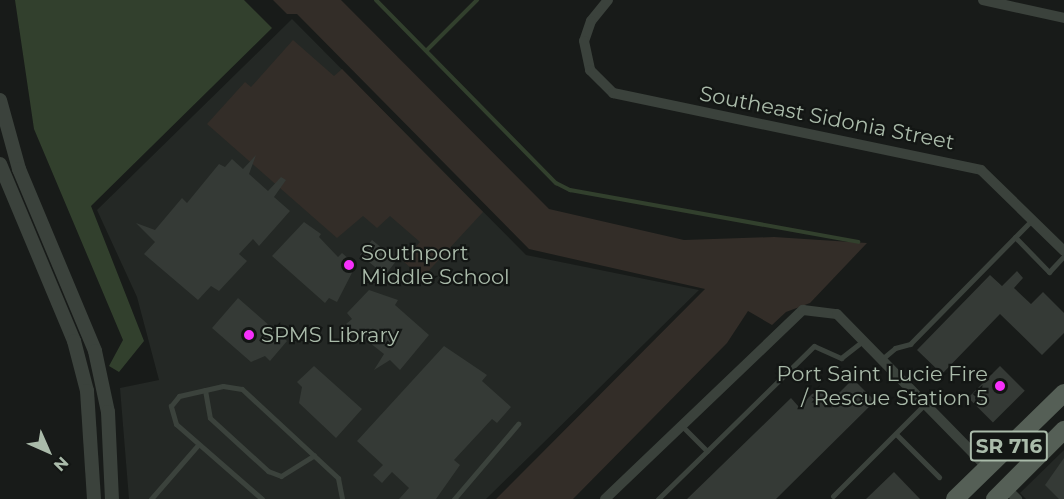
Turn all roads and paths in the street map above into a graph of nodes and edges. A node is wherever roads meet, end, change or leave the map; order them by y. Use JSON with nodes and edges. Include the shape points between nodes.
{"nodes":[{"id":1,"x":608,"y":0,"type":"edge"},
{"id":2,"x":991,"y":1,"type":"edge"},
{"id":3,"x":1064,"y":18,"type":"edge"},
{"id":4,"x":0,"y":100,"type":"edge"},
{"id":5,"x":3,"y":124,"type":"edge"},
{"id":6,"x":0,"y":164,"type":"edge"},
{"id":7,"x":1033,"y":219,"type":"junction"},
{"id":8,"x":1015,"y":237,"type":"junction"},
{"id":9,"x":1064,"y":251,"type":"edge"},
{"id":10,"x":1064,"y":256,"type":"edge"},
{"id":11,"x":78,"y":301,"type":"junction"},
{"id":12,"x":61,"y":310,"type":"junction"},
{"id":13,"x":863,"y":341,"type":"junction"},
{"id":14,"x":882,"y":360,"type":"junction"},
{"id":15,"x":205,"y":390,"type":"junction"},
{"id":16,"x":1064,"y":393,"type":"edge"},
{"id":17,"x":925,"y":404,"type":"junction"},
{"id":18,"x":518,"y":424,"type":"dead end"},
{"id":19,"x":680,"y":425,"type":"junction"},
{"id":20,"x":1064,"y":430,"type":"edge"},
{"id":21,"x":896,"y":434,"type":"junction"},
{"id":22,"x":198,"y":445,"type":"junction"},
{"id":23,"x":707,"y":451,"type":"junction"},
{"id":24,"x":315,"y":455,"type":"junction"},
{"id":25,"x":987,"y":467,"type":"junction"},
{"id":26,"x":939,"y":477,"type":"dead end"},
{"id":27,"x":1006,"y":495,"type":"edge"},
{"id":28,"x":113,"y":496,"type":"edge"},
{"id":29,"x":833,"y":496,"type":"dead end"},
{"id":30,"x":94,"y":497,"type":"edge"},
{"id":31,"x":151,"y":499,"type":"edge"},
{"id":32,"x":262,"y":499,"type":"edge"},
{"id":33,"x":342,"y":499,"type":"edge"},
{"id":34,"x":454,"y":499,"type":"edge"},
{"id":35,"x":605,"y":499,"type":"edge"},
{"id":36,"x":658,"y":499,"type":"edge"},
{"id":37,"x":955,"y":499,"type":"edge"}],
"edges":[{"from":1,"to":7,"type":"street","name":"Southeast Sidonia Street","via":[[591,21],[584,41],[590,70],[613,93],[956,162],[981,171]]},
{"from":2,"to":3,"type":"street"},
{"from":4,"to":5,"type":"street"},
{"from":5,"to":11,"type":"street"},
{"from":6,"to":12,"type":"street"},
{"from":7,"to":8,"type":"lane"},
{"from":7,"to":9,"type":"street","name":"Southeast Sidonia Street"},
{"from":8,"to":10,"type":"lane","via":[[1049,272]]},
{"from":8,"to":14,"type":"lane","via":[[910,344],[894,348]]},
{"from":11,"to":12,"type":"street"},
{"from":11,"to":28,"type":"street","via":[[102,380]]},
{"from":12,"to":30,"type":"street","via":[[87,391]]},
{"from":13,"to":14,"type":"street"},
{"from":13,"to":19,"type":"street","via":[[837,314],[821,309],[790,318]]},
{"from":13,"to":23,"type":"lane","via":[[841,358],[814,346]]},
{"from":14,"to":17,"type":"street"},
{"from":15,"to":22,"type":"lane","via":[[179,396],[171,406],[176,424]]},
{"from":15,"to":24,"type":"lane","via":[[242,389]]},
{"from":15,"to":24,"type":"lane","via":[[210,418],[268,471],[281,476]]},
{"from":16,"to":25,"type":"main road","number":"SR 716"},
{"from":17,"to":21,"type":"lane"},
{"from":17,"to":25,"type":"street"},
{"from":18,"to":34,"type":"lane"},
{"from":19,"to":23,"type":"lane"},
{"from":19,"to":35,"type":"street"},
{"from":20,"to":27,"type":"main road","number":"SR 716"},
{"from":21,"to":26,"type":"lane"},
{"from":21,"to":29,"type":"lane"},
{"from":22,"to":31,"type":"lane"},
{"from":22,"to":32,"type":"lane"},
{"from":23,"to":36,"type":"lane"},
{"from":24,"to":33,"type":"lane","via":[[343,486]]},
{"from":25,"to":37,"type":"main road","number":"SR 716"},
{"from":28,"to":30,"type":"street"}]}
